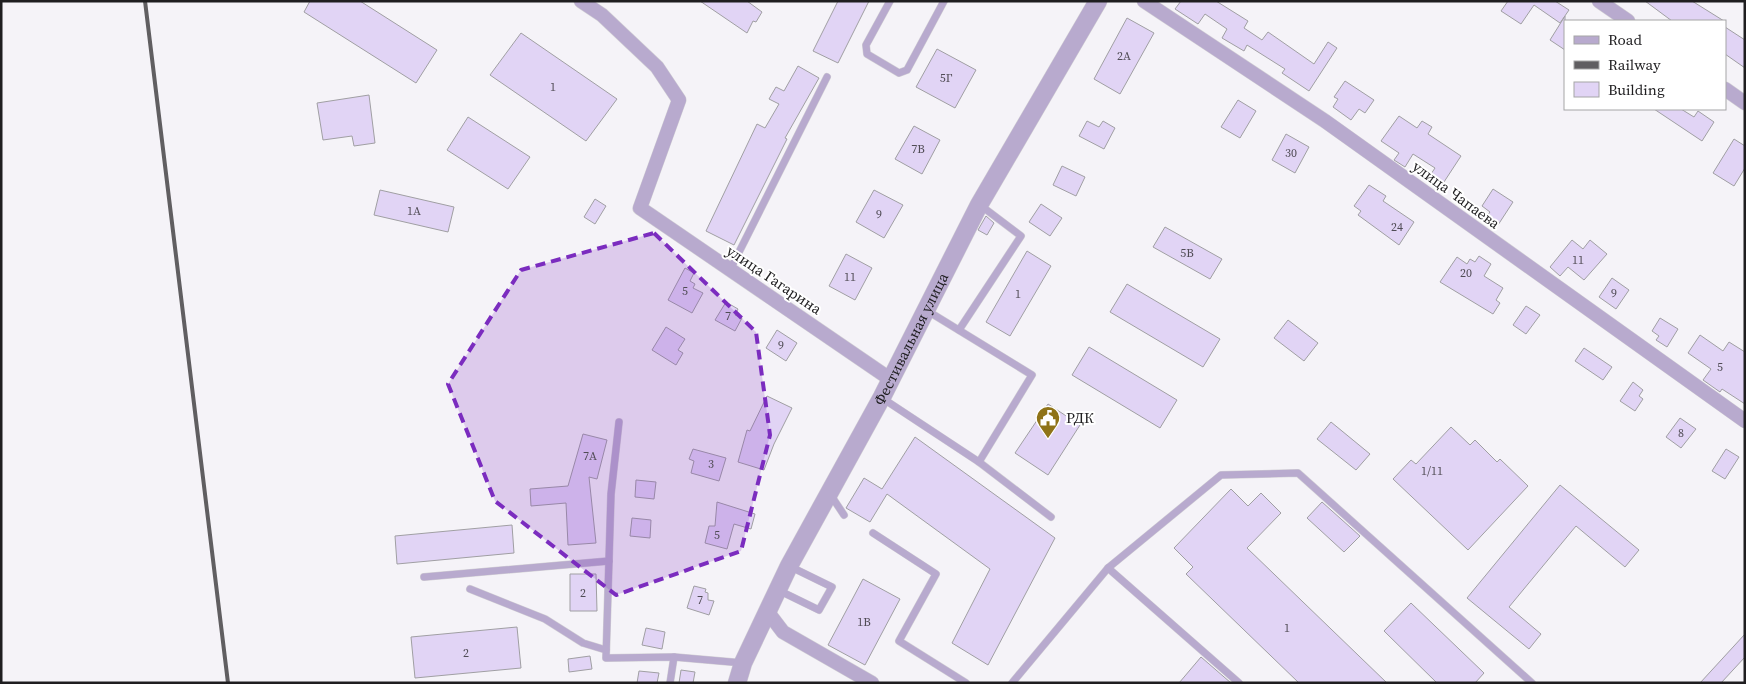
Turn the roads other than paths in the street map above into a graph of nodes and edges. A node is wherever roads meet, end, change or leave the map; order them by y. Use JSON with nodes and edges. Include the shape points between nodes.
{"nodes":[{"id":1,"x":581,"y":1,"type":"edge"},
{"id":2,"x":890,"y":1,"type":"edge"},
{"id":3,"x":944,"y":1,"type":"edge"},
{"id":4,"x":1098,"y":1,"type":"edge"},
{"id":5,"x":1144,"y":1,"type":"edge"},
{"id":6,"x":1599,"y":1,"type":"edge"},
{"id":7,"x":1627,"y":20,"type":"edge"},
{"id":8,"x":827,"y":77,"type":"dead end"},
{"id":9,"x":1726,"y":90,"type":"edge"},
{"id":10,"x":1745,"y":103,"type":"edge"},
{"id":11,"x":980,"y":205,"type":"junction"},
{"id":12,"x":730,"y":270,"type":"junction"},
{"id":13,"x":926,"y":310,"type":"junction"},
{"id":14,"x":959,"y":330,"type":"junction"},
{"id":15,"x":890,"y":380,"type":"junction"},
{"id":16,"x":882,"y":397,"type":"junction"},
{"id":17,"x":619,"y":422,"type":"dead end"},
{"id":18,"x":1745,"y":422,"type":"edge"},
{"id":19,"x":979,"y":462,"type":"junction"},
{"id":20,"x":830,"y":494,"type":"junction"},
{"id":21,"x":844,"y":515,"type":"dead end"},
{"id":22,"x":1051,"y":517,"type":"dead end"},
{"id":23,"x":873,"y":533,"type":"dead end"},
{"id":24,"x":609,"y":561,"type":"junction"},
{"id":25,"x":789,"y":566,"type":"junction"},
{"id":26,"x":1108,"y":568,"type":"junction"},
{"id":27,"x":424,"y":577,"type":"dead end"},
{"id":28,"x":470,"y":589,"type":"dead end"},
{"id":29,"x":778,"y":590,"type":"junction"},
{"id":30,"x":767,"y":611,"type":"junction"},
{"id":31,"x":606,"y":650,"type":"junction"},
{"id":32,"x":674,"y":657,"type":"junction"},
{"id":33,"x":743,"y":663,"type":"junction"},
{"id":34,"x":670,"y":683,"type":"edge"},
{"id":35,"x":737,"y":683,"type":"edge"},
{"id":36,"x":872,"y":683,"type":"edge"},
{"id":37,"x":966,"y":683,"type":"edge"},
{"id":38,"x":1012,"y":683,"type":"edge"},
{"id":39,"x":1239,"y":683,"type":"edge"},
{"id":40,"x":1532,"y":683,"type":"edge"}],
"edges":[{"from":1,"to":12,"type":"street","name":"улица Гагарина","via":[[602,15],[657,67],[679,100],[640,208]]},
{"from":2,"to":3,"type":"lane","via":[[866,45],[867,54],[899,73],[906,70]]},
{"from":4,"to":11,"type":"street","name":"Фестивальная улица"},
{"from":5,"to":18,"type":"street","name":"улица Чапаева","via":[[1325,121]]},
{"from":6,"to":7,"type":"street"},
{"from":8,"to":12,"type":"lane"},
{"from":9,"to":10,"type":"street"},
{"from":11,"to":13,"type":"street","name":"Фестивальная улица"},
{"from":11,"to":14,"type":"lane","via":[[1022,236]]},
{"from":12,"to":15,"type":"street","name":"улица Гагарина"},
{"from":13,"to":14,"type":"lane"},
{"from":13,"to":15,"type":"street","name":"Фестивальная улица"},
{"from":14,"to":19,"type":"lane","via":[[1032,375]]},
{"from":15,"to":16,"type":"street","name":"Фестивальная улица"},
{"from":16,"to":19,"type":"lane"},
{"from":16,"to":20,"type":"street","name":"Фестивальная улица"},
{"from":17,"to":24,"type":"lane","via":[[611,494]]},
{"from":19,"to":22,"type":"lane"},
{"from":20,"to":21,"type":"lane"},
{"from":20,"to":25,"type":"street","name":"Фестивальная улица"},
{"from":23,"to":37,"type":"lane","via":[[936,574],[899,641]]},
{"from":24,"to":27,"type":"lane"},
{"from":24,"to":31,"type":"lane"},
{"from":25,"to":29,"type":"street","name":"Фестивальная улица"},
{"from":25,"to":29,"type":"lane","via":[[832,587],[819,610]]},
{"from":26,"to":38,"type":"lane"},
{"from":26,"to":39,"type":"lane"},
{"from":26,"to":40,"type":"lane","via":[[1221,475],[1298,473]]},
{"from":28,"to":31,"type":"lane","via":[[545,619],[583,643]]},
{"from":29,"to":30,"type":"street","name":"Фестивальная улица"},
{"from":30,"to":33,"type":"street","name":"Фестивальная улица"},
{"from":30,"to":36,"type":"street","via":[[783,632]]},
{"from":31,"to":32,"type":"lane","via":[[606,658]]},
{"from":32,"to":33,"type":"lane"},
{"from":32,"to":34,"type":"lane"},
{"from":33,"to":35,"type":"street","name":"Фестивальная улица"}]}
